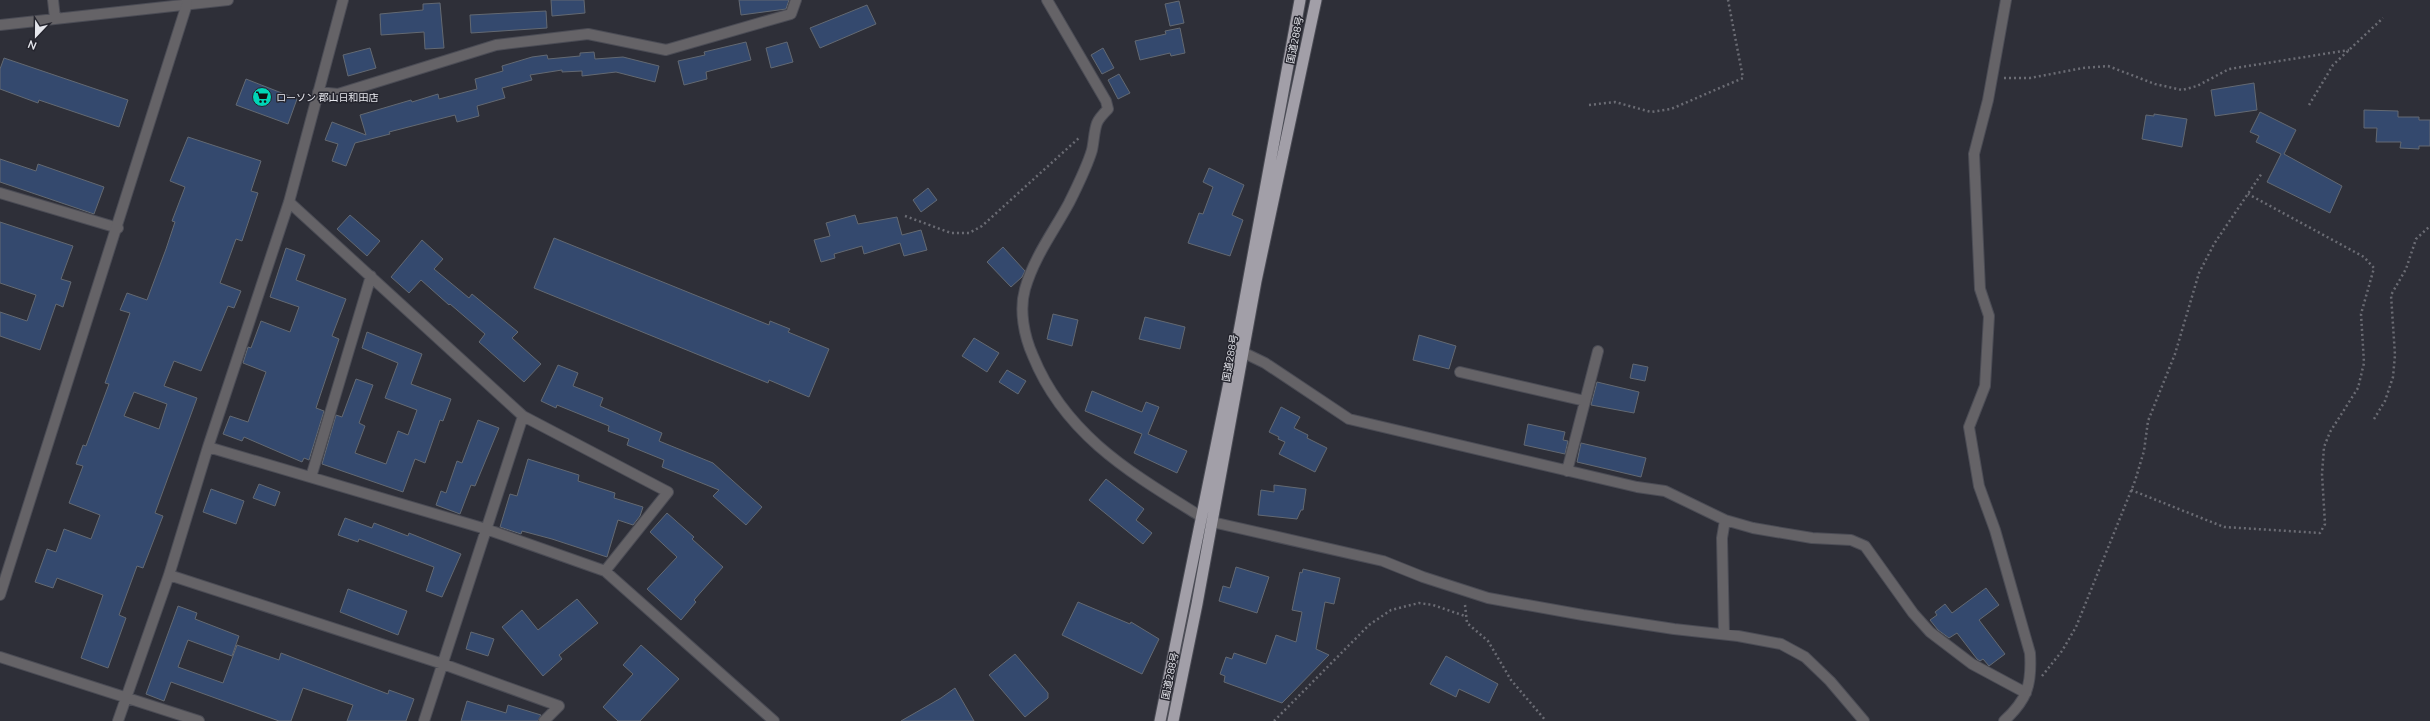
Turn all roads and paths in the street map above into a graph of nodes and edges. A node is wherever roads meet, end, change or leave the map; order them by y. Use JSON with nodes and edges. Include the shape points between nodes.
{"nodes":[{"id":1,"x":53,"y":0,"type":"edge"},
{"id":2,"x":228,"y":0,"type":"edge"},
{"id":3,"x":343,"y":0,"type":"edge"},
{"id":4,"x":796,"y":0,"type":"edge"},
{"id":5,"x":1047,"y":0,"type":"edge"},
{"id":6,"x":1300,"y":0,"type":"edge"},
{"id":7,"x":1316,"y":0,"type":"edge"},
{"id":8,"x":1728,"y":0,"type":"edge"},
{"id":9,"x":2006,"y":0,"type":"edge"},
{"id":10,"x":187,"y":4,"type":"junction"},
{"id":11,"x":55,"y":18,"type":"junction"},
{"id":12,"x":2383,"y":18,"type":"dead end"},
{"id":13,"x":0,"y":25,"type":"edge"},
{"id":14,"x":2349,"y":50,"type":"junction"},
{"id":15,"x":1992,"y":78,"type":"junction"},
{"id":16,"x":318,"y":92,"type":"junction"},
{"id":17,"x":1589,"y":105,"type":"dead end"},
{"id":18,"x":2309,"y":105,"type":"dead end"},
{"id":19,"x":1097,"y":122,"type":"junction"},
{"id":20,"x":2262,"y":173,"type":"dead end"},
{"id":21,"x":0,"y":193,"type":"edge"},
{"id":22,"x":2248,"y":194,"type":"junction"},
{"id":23,"x":289,"y":202,"type":"junction"},
{"id":24,"x":905,"y":216,"type":"dead end"},
{"id":25,"x":2430,"y":226,"type":"edge"},
{"id":26,"x":118,"y":228,"type":"junction"},
{"id":27,"x":371,"y":276,"type":"junction"},
{"id":28,"x":1240,"y":350,"type":"junction"},
{"id":29,"x":1598,"y":351,"type":"dead end"},
{"id":30,"x":1460,"y":372,"type":"dead end"},
{"id":31,"x":1585,"y":401,"type":"junction"},
{"id":32,"x":523,"y":416,"type":"junction"},
{"id":33,"x":2374,"y":419,"type":"dead end"},
{"id":34,"x":208,"y":447,"type":"junction"},
{"id":35,"x":1567,"y":471,"type":"junction"},
{"id":36,"x":311,"y":477,"type":"junction"},
{"id":37,"x":2131,"y":490,"type":"junction"},
{"id":38,"x":1200,"y":516,"type":"junction"},
{"id":39,"x":1725,"y":520,"type":"junction"},
{"id":40,"x":1212,"y":522,"type":"junction"},
{"id":41,"x":486,"y":529,"type":"junction"},
{"id":42,"x":605,"y":571,"type":"junction"},
{"id":43,"x":169,"y":575,"type":"junction"},
{"id":44,"x":1467,"y":593,"type":"junction"},
{"id":45,"x":0,"y":595,"type":"edge"},
{"id":46,"x":1465,"y":616,"type":"junction"},
{"id":47,"x":1724,"y":634,"type":"junction"},
{"id":48,"x":0,"y":657,"type":"edge"},
{"id":49,"x":443,"y":664,"type":"junction"},
{"id":50,"x":2029,"y":679,"type":"junction"},
{"id":51,"x":2026,"y":693,"type":"junction"},
{"id":52,"x":125,"y":698,"type":"junction"},
{"id":53,"x":118,"y":721,"type":"edge"},
{"id":54,"x":199,"y":721,"type":"edge"},
{"id":55,"x":424,"y":721,"type":"edge"},
{"id":56,"x":544,"y":721,"type":"edge"},
{"id":57,"x":774,"y":721,"type":"edge"},
{"id":58,"x":1160,"y":721,"type":"edge"},
{"id":59,"x":1173,"y":721,"type":"edge"},
{"id":60,"x":1274,"y":721,"type":"edge"},
{"id":61,"x":1546,"y":721,"type":"edge"},
{"id":62,"x":1864,"y":721,"type":"edge"},
{"id":63,"x":2004,"y":721,"type":"edge"}],
"edges":[{"from":1,"to":11,"type":"street"},
{"from":2,"to":10,"type":"street"},
{"from":3,"to":16,"type":"street"},
{"from":4,"to":16,"type":"street","via":[[791,14],[666,50],[588,34],[490,47],[338,94]]},
{"from":5,"to":19,"type":"street","via":[[1106,101],[1108,109]]},
{"from":6,"to":28,"type":"highway","name":"国道288号"},
{"from":7,"to":28,"type":"highway","name":"国道288号"},
{"from":8,"to":17,"type":"path","via":[[1743,78],[1670,109],[1651,112],[1615,102]]},
{"from":9,"to":15,"type":"street"},
{"from":10,"to":11,"type":"street"},
{"from":10,"to":26,"type":"street"},
{"from":11,"to":13,"type":"street"},
{"from":12,"to":14,"type":"path"},
{"from":14,"to":15,"type":"path","via":[[2229,69],[2197,86],[2182,90],[2155,84],[2108,66],[2030,78]]},
{"from":14,"to":18,"type":"path","via":[[2333,65]]},
{"from":15,"to":50,"type":"street","via":[[1974,154],[1980,289],[1989,316],[1985,386],[1969,427],[1979,486],[1995,530],[2030,653]]},
{"from":16,"to":23,"type":"street"},
{"from":19,"to":24,"type":"path","via":[[982,226],[969,234],[951,233]]},
{"from":19,"to":38,"type":"street","via":[[1092,150],[1084,170],[1069,203],[1036,259],[1025,288],[1022,301],[1025,337],[1052,396],[1078,428],[1150,484]]},
{"from":20,"to":22,"type":"path"},
{"from":21,"to":26,"type":"street"},
{"from":22,"to":37,"type":"path","via":[[2214,244],[2193,288],[2175,354],[2148,421],[2144,451]]},
{"from":22,"to":37,"type":"path","via":[[2364,257],[2374,268],[2361,314],[2364,363],[2358,388],[2330,432],[2324,447],[2323,531],[2320,533],[2224,527]]},
{"from":23,"to":27,"type":"street"},
{"from":23,"to":34,"type":"street"},
{"from":25,"to":33,"type":"path","via":[[2416,239],[2406,269],[2391,295],[2395,355],[2393,377],[2385,401]]},
{"from":26,"to":45,"type":"street"},
{"from":27,"to":32,"type":"street"},
{"from":27,"to":36,"type":"street"},
{"from":28,"to":35,"type":"street","via":[[1349,419]]},
{"from":28,"to":38,"type":"highway","name":"国道288号","via":[[1205,506]]},
{"from":28,"to":40,"type":"highway","name":"国道288号"},
{"from":29,"to":31,"type":"street"},
{"from":30,"to":31,"type":"street"},
{"from":31,"to":35,"type":"street"},
{"from":32,"to":41,"type":"street"},
{"from":32,"to":42,"type":"street","via":[[668,492]]},
{"from":34,"to":36,"type":"street"},
{"from":34,"to":43,"type":"street"},
{"from":35,"to":39,"type":"street","via":[[1665,491]]},
{"from":36,"to":41,"type":"street"},
{"from":37,"to":50,"type":"path","via":[[2076,627],[2046,674],[2038,679]]},
{"from":38,"to":58,"type":"highway","name":"国道288号"},
{"from":39,"to":47,"type":"street","via":[[1722,538]]},
{"from":39,"to":51,"type":"street","via":[[1768,531],[1847,540],[1865,546],[1913,613],[1930,632],[1972,664]]},
{"from":40,"to":44,"type":"street","via":[[1383,561]]},
{"from":40,"to":59,"type":"highway","name":"国道288号"},
{"from":41,"to":42,"type":"street"},
{"from":41,"to":49,"type":"street"},
{"from":42,"to":57,"type":"street"},
{"from":43,"to":49,"type":"street"},
{"from":43,"to":52,"type":"street"},
{"from":44,"to":46,"type":"path"},
{"from":44,"to":47,"type":"street","via":[[1674,630]]},
{"from":46,"to":60,"type":"path","via":[[1419,603],[1391,610],[1369,625]]},
{"from":46,"to":61,"type":"path","via":[[1467,623],[1488,641],[1511,680]]},
{"from":47,"to":62,"type":"street","via":[[1791,648],[1805,657],[1830,681]]},
{"from":48,"to":52,"type":"street"},
{"from":49,"to":55,"type":"street"},
{"from":49,"to":56,"type":"street","via":[[560,706]]},
{"from":50,"to":51,"type":"street"},
{"from":51,"to":63,"type":"street","via":[[2021,704]]},
{"from":52,"to":53,"type":"street"},
{"from":52,"to":54,"type":"street"}]}
